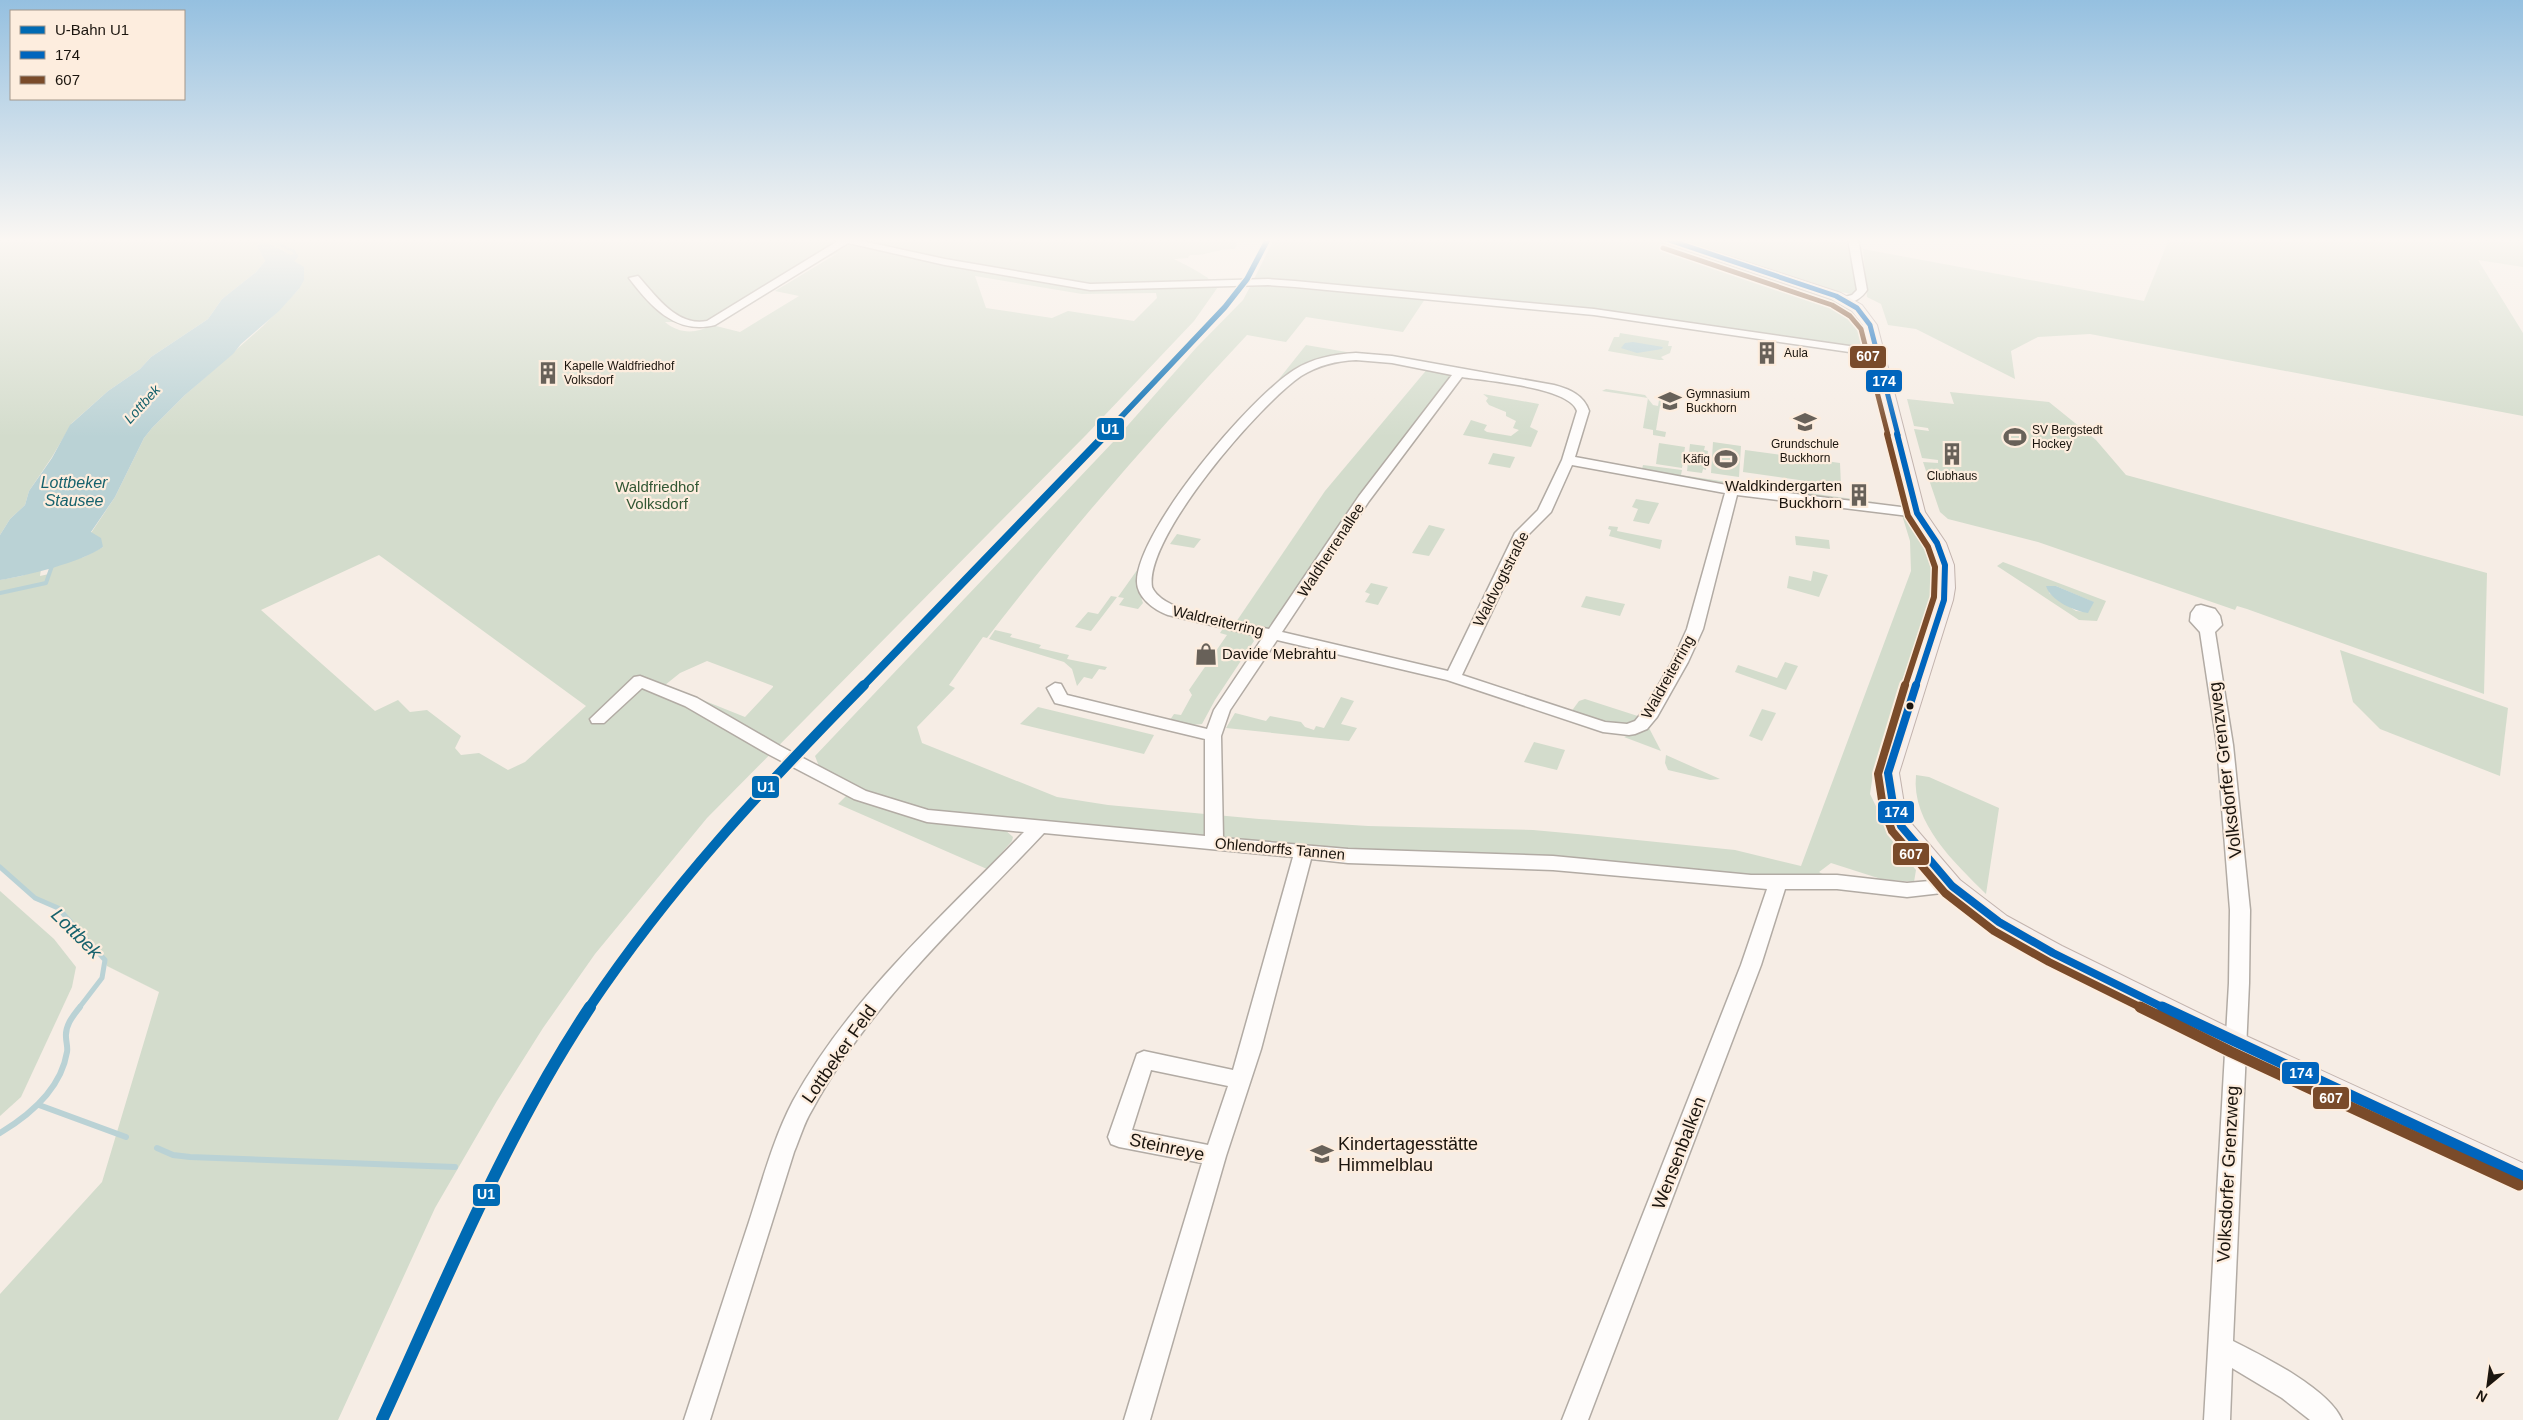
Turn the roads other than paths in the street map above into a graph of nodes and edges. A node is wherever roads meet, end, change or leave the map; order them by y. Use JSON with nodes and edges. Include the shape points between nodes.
{"nodes":[{"id":1,"x":663,"y":305,"type":"edge"},
{"id":2,"x":739,"y":305,"type":"edge"},
{"id":3,"x":1523,"y":305,"type":"edge"},
{"id":4,"x":1852,"y":305,"type":"edge"},
{"id":5,"x":1877,"y":353,"type":"junction"},
{"id":6,"x":1428,"y":367,"type":"joint"},
{"id":7,"x":1460,"y":372,"type":"junction"},
{"id":8,"x":1568,"y":460,"type":"junction"},
{"id":9,"x":1732,"y":490,"type":"junction"},
{"id":10,"x":1917,"y":513,"type":"junction"},
{"id":11,"x":2208,"y":630,"type":"dead end"},
{"id":12,"x":1275,"y":634,"type":"junction"},
{"id":13,"x":1453,"y":677,"type":"junction"},
{"id":14,"x":640,"y":681,"type":"joint"},
{"id":15,"x":1055,"y":688,"type":"dead end"},
{"id":16,"x":598,"y":719,"type":"dead end"},
{"id":17,"x":1213,"y":736,"type":"junction"},
{"id":18,"x":1040,"y":826,"type":"junction"},
{"id":19,"x":1214,"y":844,"type":"junction"},
{"id":20,"x":1304,"y":852,"type":"junction"},
{"id":21,"x":1778,"y":883,"type":"junction"},
{"id":22,"x":1952,"y":886,"type":"junction"},
{"id":23,"x":2235,"y":1043,"type":"junction"},
{"id":24,"x":1240,"y":1080,"type":"junction"},
{"id":25,"x":1215,"y":1156,"type":"junction"},
{"id":26,"x":2523,"y":1176,"type":"edge"},
{"id":27,"x":2220,"y":1348,"type":"junction"},
{"id":28,"x":697,"y":1420,"type":"edge"},
{"id":29,"x":1137,"y":1420,"type":"edge"},
{"id":30,"x":1575,"y":1420,"type":"edge"},
{"id":31,"x":2217,"y":1420,"type":"edge"},
{"id":32,"x":2329,"y":1420,"type":"edge"}],
"edges":[{"from":1,"to":2,"type":"street","via":[[682,323],[693,326],[707,325]]},
{"from":3,"to":5,"type":"street"},
{"from":4,"to":5,"type":"main road","via":[[1868,321]]},
{"from":5,"to":10,"type":"main road"},
{"from":6,"to":7,"type":"street","name":"Waldreiterring"},
{"from":6,"to":12,"type":"street","name":"Waldreiterring","via":[[1362,356],[1322,361],[1300,372],[1249,416],[1162,529],[1144,573],[1146,590],[1154,601],[1173,612]]},
{"from":7,"to":8,"type":"street","name":"Waldreiterring","via":[[1554,389],[1576,399],[1583,413]]},
{"from":7,"to":12,"type":"street","name":"Waldherrenallee","via":[[1364,499]]},
{"from":8,"to":9,"type":"street"},
{"from":8,"to":13,"type":"street","name":"Waldvogtstraße","via":[[1544,512],[1522,532]]},
{"from":9,"to":10,"type":"street"},
{"from":9,"to":13,"type":"street","name":"Waldreiterring","via":[[1695,629],[1680,662],[1641,725],[1622,730],[1603,727]]},
{"from":10,"to":22,"type":"main road","via":[[1933,532],[1947,570],[1948,586],[1888,773],[1901,826]]},
{"from":11,"to":23,"type":"street","name":"Volksdorfer Grenzweg","via":[[2225,745],[2240,910]]},
{"from":12,"to":13,"type":"street","name":"Waldreiterring"},
{"from":12,"to":17,"type":"street","name":"Waldherrenallee","via":[[1222,710]]},
{"from":14,"to":16,"type":"street"},
{"from":14,"to":18,"type":"street","name":"Ohlendorffs Tannen","via":[[691,702],[816,774],[860,795],[927,816]]},
{"from":15,"to":17,"type":"street","via":[[1060,699]]},
{"from":17,"to":19,"type":"street","name":"Waldherrenallee"},
{"from":18,"to":19,"type":"street","name":"Ohlendorffs Tannen"},
{"from":18,"to":28,"type":"street","name":"Lottbeker Feld","via":[[869,1008],[827,1064],[801,1108],[780,1160]]},
{"from":19,"to":20,"type":"street","name":"Ohlendorffs Tannen"},
{"from":20,"to":21,"type":"street","name":"Ohlendorffs Tannen","via":[[1561,864]]},
{"from":20,"to":24,"type":"street","name":"Steinreye"},
{"from":21,"to":22,"type":"street","name":"Ohlendorffs Tannen","via":[[1837,882],[1907,890]]},
{"from":21,"to":30,"type":"street","name":"Wensenbalken","via":[[1744,983]]},
{"from":22,"to":23,"type":"main road","via":[[1993,918],[2036,943]]},
{"from":23,"to":26,"type":"main road"},
{"from":23,"to":27,"type":"street","name":"Volksdorfer Grenzweg"},
{"from":24,"to":25,"type":"street","name":"Steinreye"},
{"from":24,"to":25,"type":"street","name":"Steinreye","via":[[1144,1060],[1118,1136]]},
{"from":25,"to":29,"type":"street","name":"Steinreye"},
{"from":27,"to":31,"type":"street","name":"Volksdorfer Grenzweg"},
{"from":27,"to":32,"type":"street","via":[[2271,1375]]}]}
